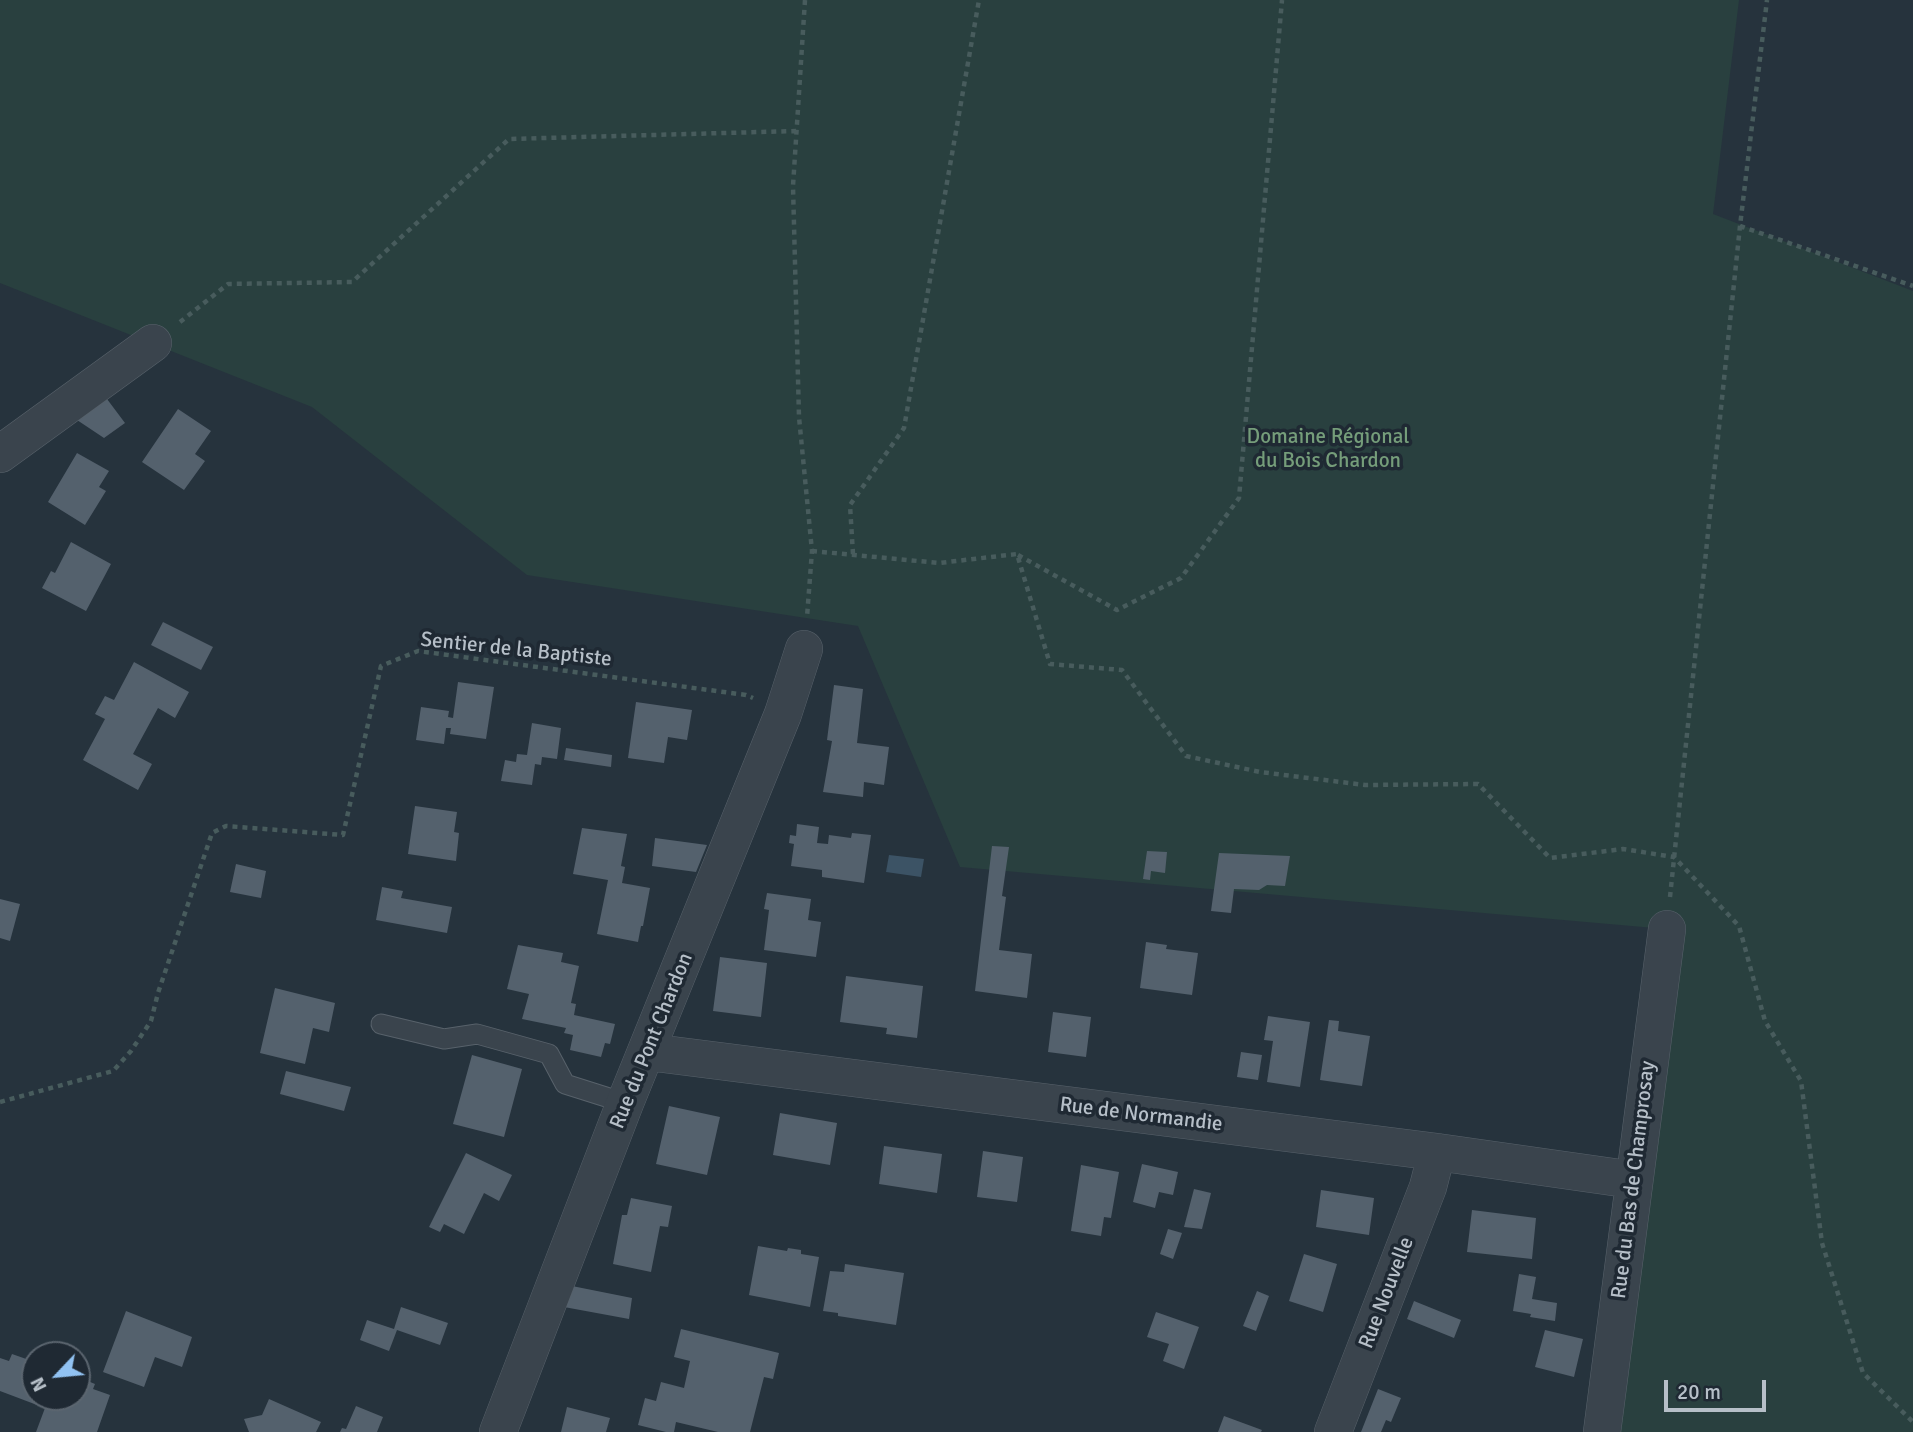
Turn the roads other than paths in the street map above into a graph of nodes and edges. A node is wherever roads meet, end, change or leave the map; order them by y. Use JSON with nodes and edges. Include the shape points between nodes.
{"nodes":[{"id":1,"x":153,"y":343,"type":"road end"},
{"id":2,"x":0,"y":454,"type":"edge"},
{"id":3,"x":804,"y":649,"type":"road end"},
{"id":4,"x":1667,"y":929,"type":"road end"},
{"id":5,"x":381,"y":1024,"type":"dead end"},
{"id":6,"x":648,"y":1052,"type":"junction"},
{"id":7,"x":625,"y":1103,"type":"junction"},
{"id":8,"x":1437,"y":1152,"type":"junction"},
{"id":9,"x":1634,"y":1180,"type":"junction"},
{"id":10,"x":498,"y":1432,"type":"edge"},
{"id":11,"x":1333,"y":1432,"type":"edge"},
{"id":12,"x":1602,"y":1432,"type":"edge"}],
"edges":[{"from":1,"to":2,"type":"street"},
{"from":3,"to":6,"type":"street","name":"Rue du Pont Chardon","via":[[783,714]]},
{"from":4,"to":9,"type":"street","name":"Rue du Bas de Champrosay"},
{"from":5,"to":7,"type":"lane","via":[[444,1039],[477,1034],[549,1054],[565,1084]]},
{"from":6,"to":7,"type":"street","name":"Rue du Pont Chardon"},
{"from":6,"to":8,"type":"street","name":"Rue de Normandie"},
{"from":7,"to":10,"type":"street","name":"Rue du Pont Chardon"},
{"from":8,"to":9,"type":"street","name":"Rue de Normandie"},
{"from":8,"to":11,"type":"street","name":"Rue Nouvelle","via":[[1428,1187]]},
{"from":9,"to":12,"type":"street","name":"Rue du Bas de Champrosay"}]}
